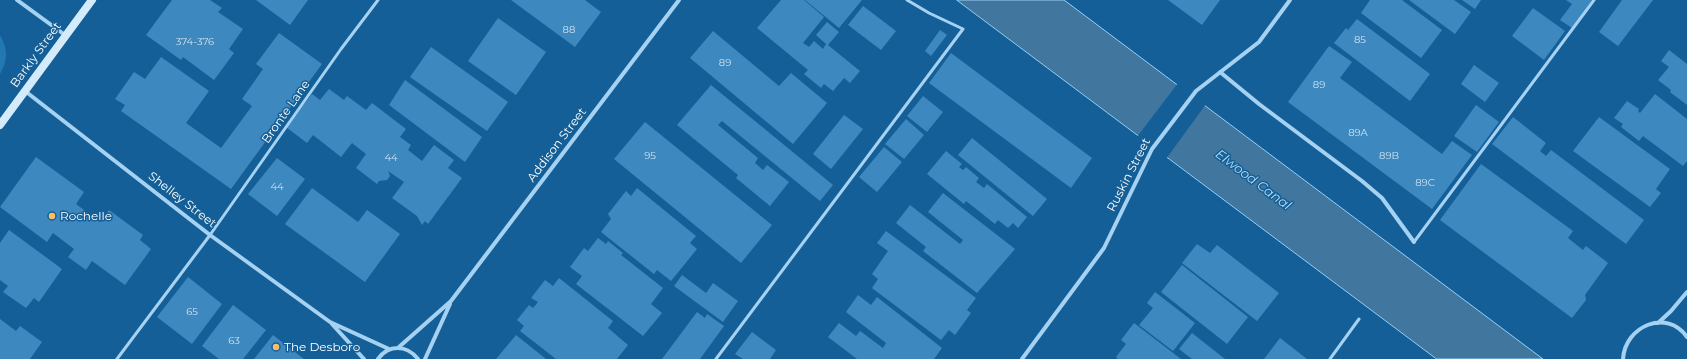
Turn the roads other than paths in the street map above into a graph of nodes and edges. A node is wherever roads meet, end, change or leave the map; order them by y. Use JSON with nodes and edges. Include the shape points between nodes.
{"nodes":[{"id":1,"x":17,"y":0,"type":"edge"},
{"id":2,"x":92,"y":0,"type":"edge"},
{"id":3,"x":378,"y":0,"type":"edge"},
{"id":4,"x":679,"y":0,"type":"edge"},
{"id":5,"x":907,"y":0,"type":"edge"},
{"id":6,"x":1290,"y":0,"type":"edge"},
{"id":7,"x":1594,"y":0,"type":"edge"},
{"id":8,"x":65,"y":36,"type":"junction"},
{"id":9,"x":1220,"y":72,"type":"junction"},
{"id":10,"x":25,"y":91,"type":"junction"},
{"id":11,"x":0,"y":125,"type":"edge"},
{"id":12,"x":210,"y":235,"type":"junction"},
{"id":13,"x":1414,"y":242,"type":"joint"},
{"id":14,"x":1687,"y":292,"type":"edge"},
{"id":15,"x":451,"y":302,"type":"junction"},
{"id":16,"x":1360,"y":319,"type":"dead end"},
{"id":17,"x":330,"y":322,"type":"junction"},
{"id":18,"x":1658,"y":323,"type":"junction"},
{"id":19,"x":1687,"y":337,"type":"edge"},
{"id":20,"x":399,"y":347,"type":"junction"},
{"id":21,"x":389,"y":349,"type":"junction"},
{"id":22,"x":117,"y":359,"type":"edge"},
{"id":23,"x":364,"y":359,"type":"edge"},
{"id":24,"x":378,"y":359,"type":"edge"},
{"id":25,"x":418,"y":359,"type":"edge"},
{"id":26,"x":425,"y":359,"type":"edge"},
{"id":27,"x":716,"y":359,"type":"edge"},
{"id":28,"x":1022,"y":359,"type":"edge"},
{"id":29,"x":1330,"y":359,"type":"edge"},
{"id":30,"x":1623,"y":359,"type":"edge"}],
"edges":[{"from":1,"to":8,"type":"street"},
{"from":2,"to":8,"type":"main road","name":"Barkly Street"},
{"from":3,"to":12,"type":"lane","name":"Bronte Lane"},
{"from":4,"to":15,"type":"street","name":"Addison Street"},
{"from":5,"to":27,"type":"lane","via":[[963,29]]},
{"from":6,"to":9,"type":"street","name":"Ruskin Street","via":[[1259,42]]},
{"from":7,"to":13,"type":"lane"},
{"from":8,"to":10,"type":"main road","name":"Barkly Street"},
{"from":9,"to":13,"type":"street","via":[[1382,198]]},
{"from":9,"to":28,"type":"street","name":"Ruskin Street","via":[[1196,91],[1152,149],[1104,248]]},
{"from":10,"to":11,"type":"main road","name":"Barkly Street"},
{"from":10,"to":12,"type":"street","name":"Shelley Street"},
{"from":12,"to":17,"type":"street","name":"Shelley Street"},
{"from":12,"to":22,"type":"lane","name":"Bronte Lane"},
{"from":14,"to":18,"type":"street"},
{"from":15,"to":20,"type":"street","name":"Addison Street"},
{"from":15,"to":26,"type":"street","name":"Addison Street"},
{"from":16,"to":29,"type":"lane"},
{"from":17,"to":21,"type":"street","name":"Shelley Street"},
{"from":17,"to":23,"type":"street","name":"Shelley Street"},
{"from":18,"to":19,"type":"street","via":[[1677,328]]},
{"from":18,"to":30,"type":"street","via":[[1646,325],[1636,331],[1628,341]]},
{"from":20,"to":21,"type":"street"},
{"from":20,"to":25,"type":"street","via":[[414,353]]},
{"from":21,"to":24,"type":"street"}]}
